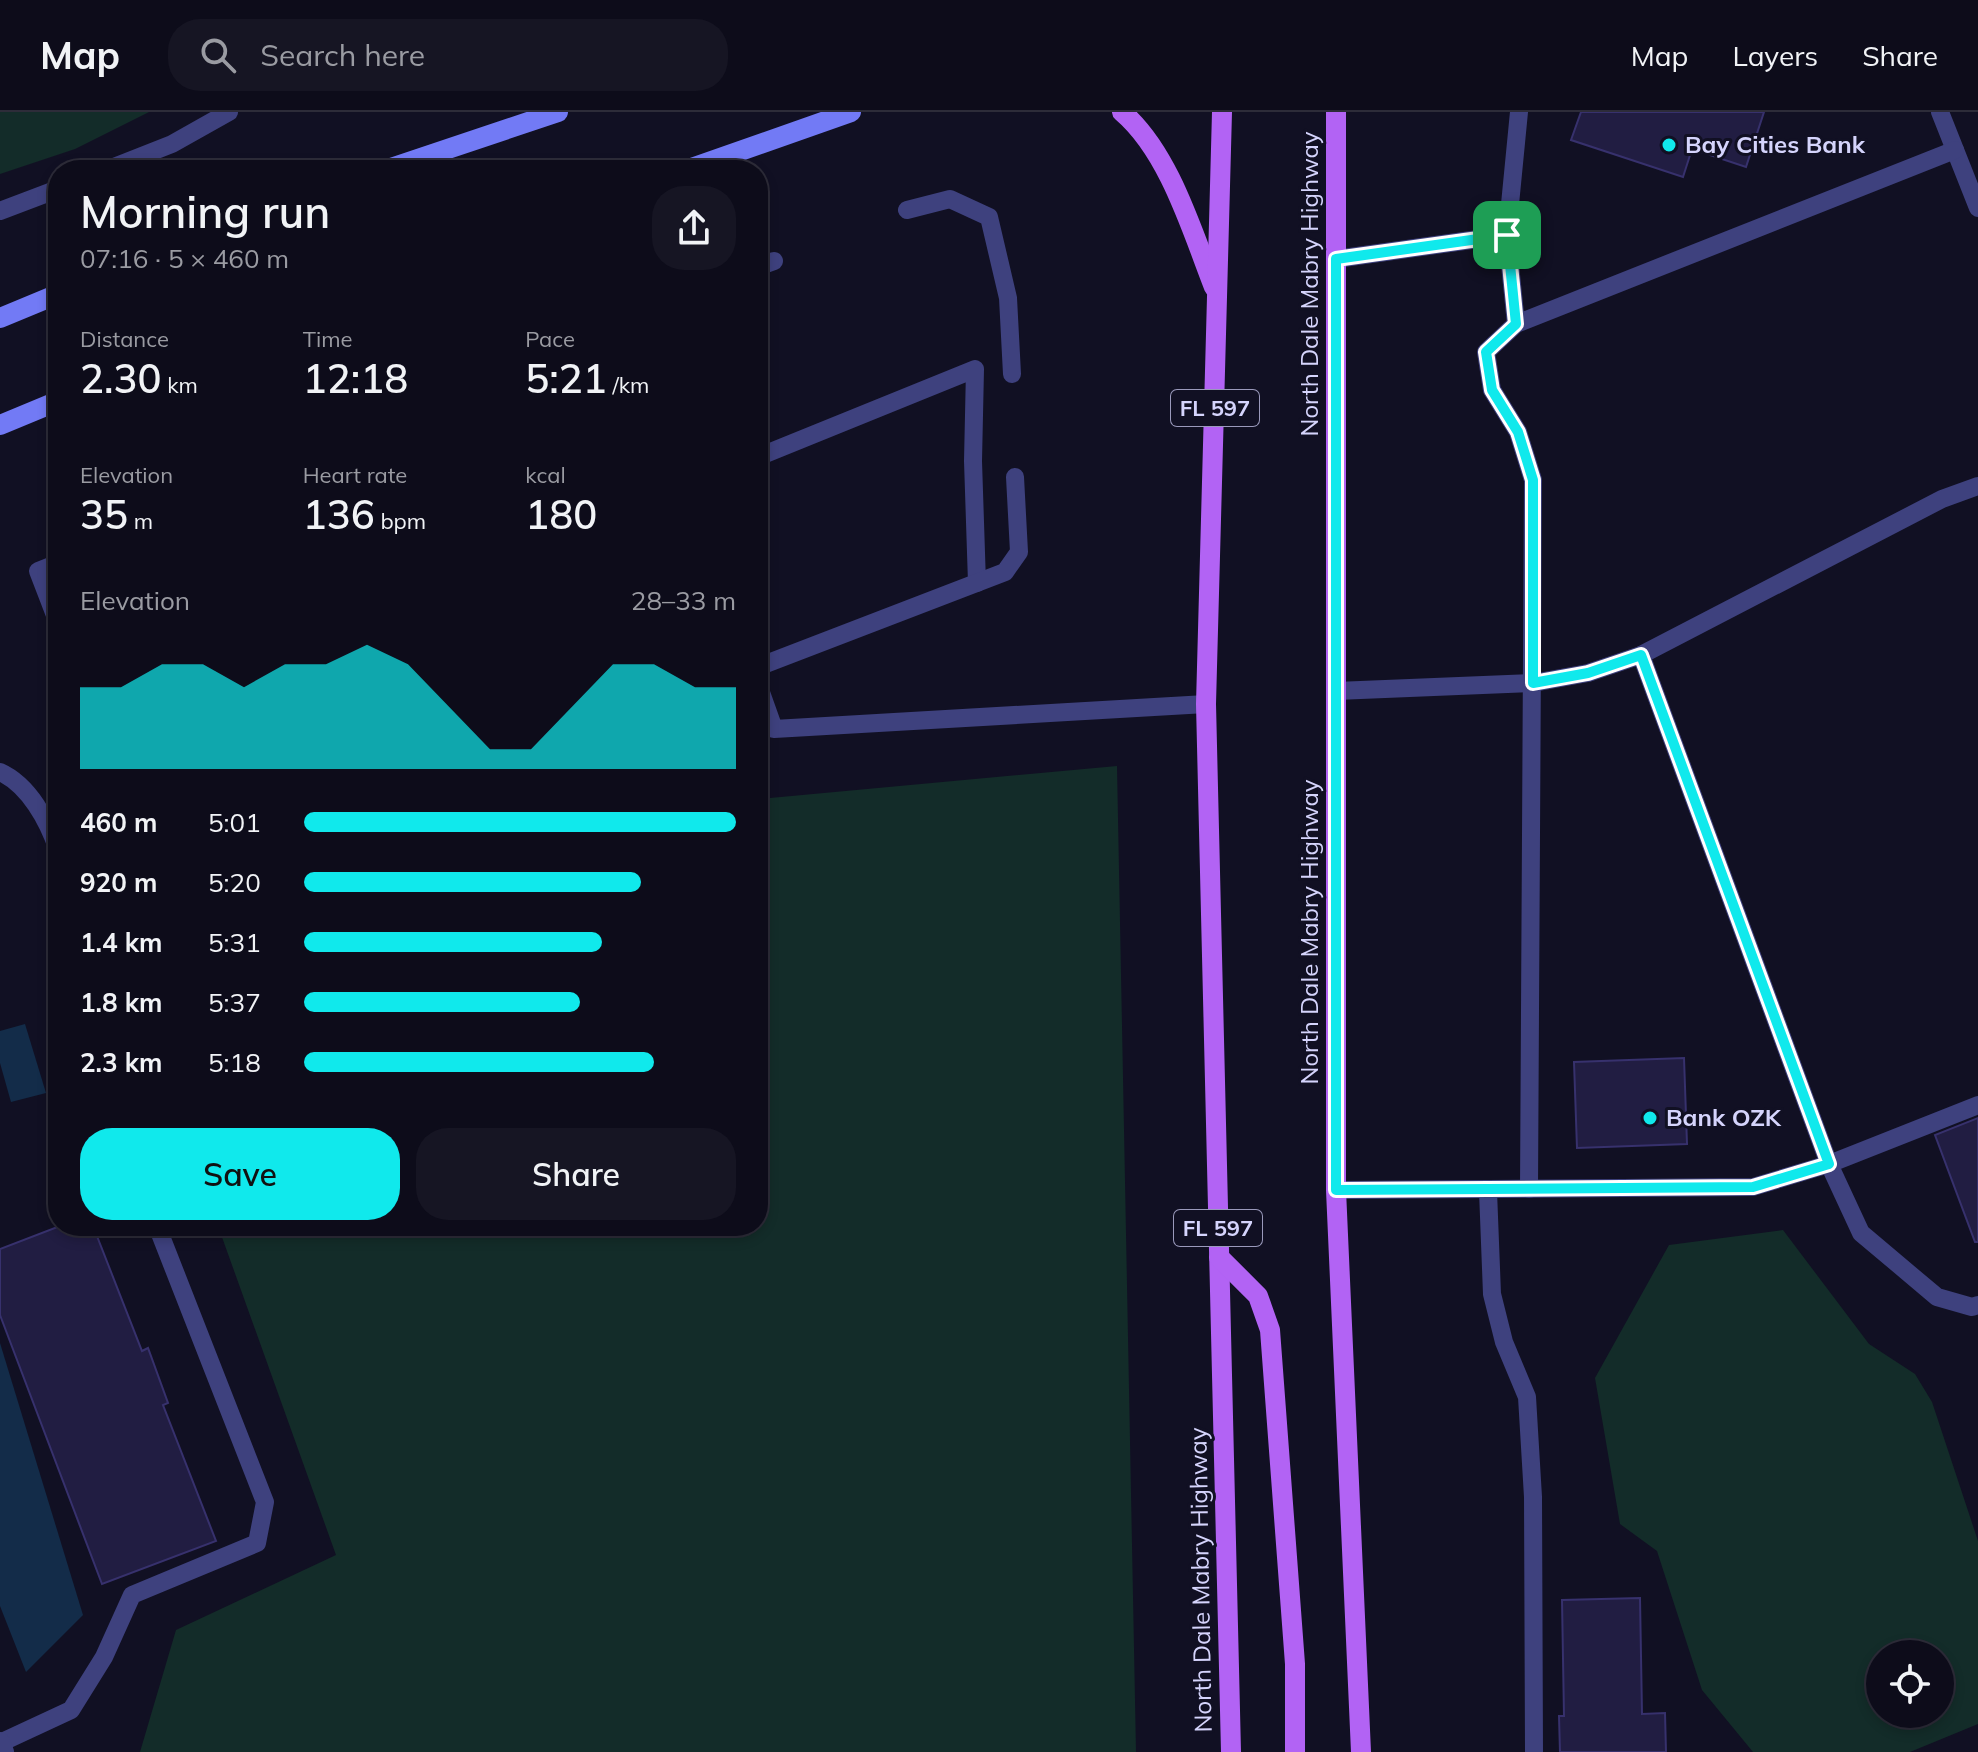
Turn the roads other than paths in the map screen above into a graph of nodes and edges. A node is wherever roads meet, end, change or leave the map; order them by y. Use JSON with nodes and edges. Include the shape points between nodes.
{"nodes":[{"id":1,"x":229,"y":112,"type":"edge"},
{"id":2,"x":558,"y":112,"type":"edge"},
{"id":3,"x":851,"y":112,"type":"edge"},
{"id":4,"x":1122,"y":112,"type":"edge"},
{"id":5,"x":1222,"y":112,"type":"edge"},
{"id":6,"x":1336,"y":112,"type":"edge"},
{"id":7,"x":1519,"y":112,"type":"edge"},
{"id":8,"x":1940,"y":112,"type":"edge"},
{"id":9,"x":1955,"y":150,"type":"junction"},
{"id":10,"x":131,"y":160,"type":"edge"},
{"id":11,"x":415,"y":160,"type":"edge"},
{"id":12,"x":714,"y":160,"type":"edge"},
{"id":13,"x":48,"y":193,"type":"edge"},
{"id":14,"x":1978,"y":208,"type":"edge"},
{"id":15,"x":907,"y":210,"type":"dead end"},
{"id":16,"x":0,"y":211,"type":"edge"},
{"id":17,"x":1507,"y":235,"type":"junction"},
{"id":18,"x":1336,"y":259,"type":"junction"},
{"id":19,"x":1218,"y":297,"type":"junction"},
{"id":20,"x":48,"y":298,"type":"edge"},
{"id":21,"x":0,"y":318,"type":"edge"},
{"id":22,"x":1516,"y":324,"type":"junction"},
{"id":23,"x":1012,"y":374,"type":"dead end"},
{"id":24,"x":48,"y":405,"type":"edge"},
{"id":25,"x":0,"y":425,"type":"edge"},
{"id":26,"x":768,"y":453,"type":"edge"},
{"id":27,"x":1015,"y":477,"type":"dead end"},
{"id":28,"x":1978,"y":486,"type":"edge"},
{"id":29,"x":48,"y":567,"type":"edge"},
{"id":30,"x":977,"y":583,"type":"junction"},
{"id":31,"x":48,"y":597,"type":"edge"},
{"id":32,"x":1641,"y":655,"type":"junction"},
{"id":33,"x":768,"y":663,"type":"edge"},
{"id":34,"x":1533,"y":683,"type":"junction"},
{"id":35,"x":1336,"y":691,"type":"junction"},
{"id":36,"x":1206,"y":704,"type":"junction"},
{"id":37,"x":768,"y":730,"type":"edge"},
{"id":38,"x":0,"y":772,"type":"edge"},
{"id":39,"x":48,"y":823,"type":"edge"},
{"id":40,"x":1978,"y":1105,"type":"edge"},
{"id":41,"x":1829,"y":1164,"type":"junction"},
{"id":42,"x":1529,"y":1189,"type":"junction"},
{"id":43,"x":1336,"y":1190,"type":"junction"},
{"id":44,"x":1488,"y":1191,"type":"junction"},
{"id":45,"x":161,"y":1236,"type":"edge"},
{"id":46,"x":1219,"y":1257,"type":"junction"},
{"id":47,"x":1975,"y":1306,"type":"edge"},
{"id":48,"x":1978,"y":1325,"type":"edge"},
{"id":49,"x":0,"y":1742,"type":"edge"},
{"id":50,"x":4,"y":1752,"type":"edge"},
{"id":51,"x":1231,"y":1752,"type":"edge"},
{"id":52,"x":1295,"y":1752,"type":"edge"},
{"id":53,"x":1361,"y":1752,"type":"edge"},
{"id":54,"x":1534,"y":1752,"type":"edge"}],
"edges":[{"from":1,"to":10,"type":"lane"},
{"from":2,"to":11,"type":"main road"},
{"from":3,"to":12,"type":"main road"},
{"from":4,"to":19,"type":"main road","via":[[1172,182]]},
{"from":5,"to":19,"type":"main road","name":"North Dale Mabry Highway","number":"FL 597"},
{"from":6,"to":18,"type":"main road","name":"North Dale Mabry Highway"},
{"from":7,"to":17,"type":"lane"},
{"from":8,"to":9,"type":"lane"},
{"from":9,"to":14,"type":"lane"},
{"from":9,"to":22,"type":"lane"},
{"from":13,"to":16,"type":"lane"},
{"from":15,"to":23,"type":"lane","via":[[950,199],[989,217],[1008,298]]},
{"from":17,"to":18,"type":"lane"},
{"from":17,"to":22,"type":"lane"},
{"from":18,"to":35,"type":"main road","name":"North Dale Mabry Highway"},
{"from":19,"to":36,"type":"main road","name":"North Dale Mabry Highway","number":"FL 597"},
{"from":20,"to":21,"type":"main road"},
{"from":22,"to":34,"type":"lane","via":[[1486,352],[1492,390],[1518,432],[1533,480]]},
{"from":24,"to":25,"type":"main road"},
{"from":26,"to":30,"type":"lane","via":[[975,369]]},
{"from":27,"to":30,"type":"lane","via":[[1019,552],[1005,572]]},
{"from":28,"to":32,"type":"lane","via":[[1942,499]]},
{"from":29,"to":31,"type":"lane","via":[[38,571]]},
{"from":30,"to":33,"type":"lane"},
{"from":32,"to":34,"type":"lane","via":[[1588,673]]},
{"from":32,"to":41,"type":"lane"},
{"from":34,"to":35,"type":"lane"},
{"from":34,"to":42,"type":"lane"},
{"from":35,"to":43,"type":"main road","name":"North Dale Mabry Highway"},
{"from":36,"to":37,"type":"lane"},
{"from":36,"to":46,"type":"main road","name":"North Dale Mabry Highway","number":"FL 597"},
{"from":38,"to":39,"type":"lane","via":[[11,777]]},
{"from":40,"to":41,"type":"lane"},
{"from":41,"to":42,"type":"lane","via":[[1753,1187]]},
{"from":41,"to":47,"type":"lane","via":[[1861,1233],[1937,1297]]},
{"from":42,"to":44,"type":"lane"},
{"from":43,"to":44,"type":"lane"},
{"from":43,"to":53,"type":"main road","name":"North Dale Mabry Highway"},
{"from":44,"to":54,"type":"lane","via":[[1492,1294],[1504,1342],[1527,1397],[1533,1497]]},
{"from":45,"to":49,"type":"lane","via":[[265,1502],[257,1543],[132,1595],[104,1657],[71,1710]]},
{"from":46,"to":51,"type":"main road","name":"North Dale Mabry Highway","number":"FL 597"},
{"from":46,"to":52,"type":"main road","via":[[1258,1296],[1270,1330],[1294,1649]]},
{"from":47,"to":48,"type":"lane"},
{"from":49,"to":50,"type":"street"}]}
